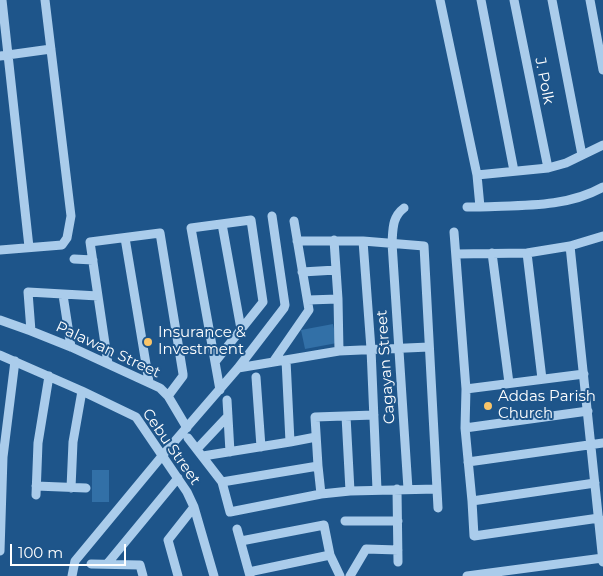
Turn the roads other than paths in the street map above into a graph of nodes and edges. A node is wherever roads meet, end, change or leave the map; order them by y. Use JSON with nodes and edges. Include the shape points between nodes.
{"nodes":[{"id":1,"x":2,"y":0,"type":"edge"},
{"id":2,"x":45,"y":0,"type":"edge"},
{"id":3,"x":440,"y":0,"type":"edge"},
{"id":4,"x":480,"y":0,"type":"edge"},
{"id":5,"x":514,"y":0,"type":"edge"},
{"id":6,"x":552,"y":0,"type":"edge"},
{"id":7,"x":590,"y":0,"type":"edge"},
{"id":8,"x":51,"y":49,"type":"junction"},
{"id":9,"x":4,"y":55,"type":"edge"},
{"id":10,"x":603,"y":70,"type":"edge"},
{"id":11,"x":603,"y":145,"type":"edge"},
{"id":12,"x":582,"y":155,"type":"junction"},
{"id":13,"x":548,"y":168,"type":"junction"},
{"id":14,"x":514,"y":171,"type":"junction"},
{"id":15,"x":477,"y":174,"type":"junction"},
{"id":16,"x":603,"y":187,"type":"edge"},
{"id":17,"x":467,"y":207,"type":"dead end"},
{"id":18,"x":480,"y":207,"type":"junction"},
{"id":19,"x":404,"y":208,"type":"dead end"},
{"id":20,"x":272,"y":216,"type":"dead end"},
{"id":21,"x":294,"y":221,"type":"dead end"},
{"id":22,"x":222,"y":224,"type":"junction"},
{"id":23,"x":454,"y":232,"type":"dead end"},
{"id":24,"x":125,"y":238,"type":"junction"},
{"id":25,"x":334,"y":240,"type":"junction"},
{"id":26,"x":602,"y":240,"type":"edge"},
{"id":27,"x":297,"y":241,"type":"junction"},
{"id":28,"x":363,"y":241,"type":"junction"},
{"id":29,"x":392,"y":243,"type":"junction"},
{"id":30,"x":570,"y":246,"type":"junction"},
{"id":31,"x":29,"y":247,"type":"junction"},
{"id":32,"x":0,"y":250,"type":"edge"},
{"id":33,"x":492,"y":253,"type":"junction"},
{"id":34,"x":527,"y":253,"type":"junction"},
{"id":35,"x":456,"y":254,"type":"junction"},
{"id":36,"x":74,"y":259,"type":"dead end"},
{"id":37,"x":93,"y":260,"type":"junction"},
{"id":38,"x":336,"y":270,"type":"junction"},
{"id":39,"x":302,"y":272,"type":"junction"},
{"id":40,"x":63,"y":295,"type":"junction"},
{"id":41,"x":98,"y":296,"type":"junction"},
{"id":42,"x":338,"y":299,"type":"junction"},
{"id":43,"x":308,"y":300,"type":"junction"},
{"id":44,"x":0,"y":320,"type":"edge"},
{"id":45,"x":241,"y":330,"type":"junction"},
{"id":46,"x":32,"y":331,"type":"junction"},
{"id":47,"x":71,"y":346,"type":"junction"},
{"id":48,"x":430,"y":347,"type":"junction"},
{"id":49,"x":399,"y":348,"type":"junction"},
{"id":50,"x":371,"y":350,"type":"junction"},
{"id":51,"x":339,"y":351,"type":"junction"},
{"id":52,"x":0,"y":355,"type":"edge"},
{"id":53,"x":286,"y":360,"type":"junction"},
{"id":54,"x":15,"y":361,"type":"junction"},
{"id":55,"x":215,"y":362,"type":"junction"},
{"id":56,"x":273,"y":362,"type":"junction"},
{"id":57,"x":108,"y":364,"type":"junction"},
{"id":58,"x":238,"y":368,"type":"junction"},
{"id":59,"x":584,"y":374,"type":"junction"},
{"id":60,"x":50,"y":376,"type":"junction"},
{"id":61,"x":256,"y":377,"type":"dead end"},
{"id":62,"x":542,"y":379,"type":"junction"},
{"id":63,"x":149,"y":382,"type":"junction"},
{"id":64,"x":509,"y":383,"type":"junction"},
{"id":65,"x":466,"y":389,"type":"junction"},
{"id":66,"x":220,"y":390,"type":"junction"},
{"id":67,"x":82,"y":391,"type":"junction"},
{"id":68,"x":168,"y":396,"type":"junction"},
{"id":69,"x":227,"y":400,"type":"dead end"},
{"id":70,"x":588,"y":411,"type":"junction"},
{"id":71,"x":374,"y":415,"type":"junction"},
{"id":72,"x":228,"y":416,"type":"junction"},
{"id":73,"x":346,"y":416,"type":"junction"},
{"id":74,"x":187,"y":428,"type":"junction"},
{"id":75,"x":465,"y":428,"type":"junction"},
{"id":76,"x":316,"y":436,"type":"junction"},
{"id":77,"x":188,"y":438,"type":"dead end"},
{"id":78,"x":290,"y":442,"type":"junction"},
{"id":79,"x":603,"y":443,"type":"edge"},
{"id":80,"x":592,"y":445,"type":"junction"},
{"id":81,"x":261,"y":446,"type":"junction"},
{"id":82,"x":230,"y":452,"type":"junction"},
{"id":83,"x":200,"y":453,"type":"junction"},
{"id":84,"x":162,"y":456,"type":"junction"},
{"id":85,"x":468,"y":462,"type":"junction"},
{"id":86,"x":318,"y":466,"type":"junction"},
{"id":87,"x":178,"y":478,"type":"junction"},
{"id":88,"x":222,"y":482,"type":"junction"},
{"id":89,"x":595,"y":483,"type":"junction"},
{"id":90,"x":71,"y":488,"type":"junction"},
{"id":91,"x":86,"y":488,"type":"dead end"},
{"id":92,"x":397,"y":489,"type":"junction"},
{"id":93,"x":408,"y":489,"type":"junction"},
{"id":94,"x":437,"y":489,"type":"junction"},
{"id":95,"x":377,"y":490,"type":"junction"},
{"id":96,"x":350,"y":491,"type":"junction"},
{"id":97,"x":321,"y":494,"type":"junction"},
{"id":98,"x":472,"y":501,"type":"junction"},
{"id":99,"x":194,"y":507,"type":"junction"},
{"id":100,"x":438,"y":508,"type":"dead end"},
{"id":101,"x":598,"y":518,"type":"junction"},
{"id":102,"x":345,"y":521,"type":"dead end"},
{"id":103,"x":398,"y":521,"type":"junction"},
{"id":104,"x":237,"y":529,"type":"dead end"},
{"id":105,"x":241,"y":541,"type":"junction"},
{"id":106,"x":398,"y":550,"type":"junction"},
{"id":107,"x":4,"y":551,"type":"edge"},
{"id":108,"x":330,"y":555,"type":"junction"},
{"id":109,"x":603,"y":560,"type":"edge"},
{"id":110,"x":398,"y":562,"type":"dead end"},
{"id":111,"x":92,"y":564,"type":"dead end"},
{"id":112,"x":107,"y":564,"type":"junction"},
{"id":113,"x":249,"y":574,"type":"edge"},
{"id":114,"x":72,"y":576,"type":"edge"},
{"id":115,"x":143,"y":576,"type":"edge"},
{"id":116,"x":178,"y":576,"type":"edge"},
{"id":117,"x":214,"y":576,"type":"edge"},
{"id":118,"x":340,"y":576,"type":"edge"},
{"id":119,"x":350,"y":576,"type":"edge"},
{"id":120,"x":467,"y":576,"type":"edge"}],
"edges":[{"from":1,"to":9,"type":"street"},
{"from":2,"to":8,"type":"street"},
{"from":3,"to":15,"type":"street"},
{"from":4,"to":14,"type":"street"},
{"from":5,"to":13,"type":"street","name":"J. Polk"},
{"from":6,"to":12,"type":"street"},
{"from":7,"to":10,"type":"street"},
{"from":8,"to":9,"type":"street"},
{"from":8,"to":31,"type":"street","via":[[72,216],[62,245]]},
{"from":9,"to":31,"type":"street"},
{"from":11,"to":12,"type":"street"},
{"from":12,"to":13,"type":"street"},
{"from":13,"to":14,"type":"street"},
{"from":14,"to":15,"type":"street"},
{"from":15,"to":18,"type":"street"},
{"from":16,"to":18,"type":"street","via":[[586,195],[548,204]]},
{"from":17,"to":18,"type":"street"},
{"from":19,"to":29,"type":"street","name":"Cagayan Street","via":[[393,223]]},
{"from":20,"to":58,"type":"street","via":[[285,306]]},
{"from":21,"to":27,"type":"street"},
{"from":22,"to":45,"type":"street"},
{"from":22,"to":45,"type":"street","via":[[251,220],[263,302]]},
{"from":22,"to":55,"type":"street","via":[[191,228]]},
{"from":23,"to":35,"type":"street"},
{"from":24,"to":37,"type":"street","via":[[90,242]]},
{"from":24,"to":63,"type":"street"},
{"from":24,"to":68,"type":"street","via":[[160,233],[183,374]]},
{"from":25,"to":27,"type":"street"},
{"from":25,"to":28,"type":"street"},
{"from":25,"to":38,"type":"street"},
{"from":26,"to":30,"type":"street"},
{"from":27,"to":39,"type":"street"},
{"from":28,"to":29,"type":"street"},
{"from":28,"to":50,"type":"street"},
{"from":29,"to":48,"type":"street","via":[[424,246]]},
{"from":29,"to":49,"type":"street","name":"Cagayan Street"},
{"from":30,"to":34,"type":"street"},
{"from":30,"to":59,"type":"street"},
{"from":31,"to":32,"type":"street"},
{"from":33,"to":34,"type":"street"},
{"from":33,"to":35,"type":"street"},
{"from":33,"to":64,"type":"street"},
{"from":34,"to":62,"type":"street"},
{"from":35,"to":65,"type":"street"},
{"from":36,"to":37,"type":"street"},
{"from":37,"to":41,"type":"street"},
{"from":38,"to":39,"type":"street"},
{"from":38,"to":42,"type":"street"},
{"from":39,"to":43,"type":"street"},
{"from":40,"to":41,"type":"street"},
{"from":40,"to":46,"type":"street","via":[[28,292]]},
{"from":40,"to":47,"type":"street"},
{"from":41,"to":57,"type":"street"},
{"from":42,"to":43,"type":"street"},
{"from":42,"to":51,"type":"street"},
{"from":43,"to":56,"type":"street","via":[[309,311]]},
{"from":44,"to":46,"type":"street","name":"Palawan Street"},
{"from":45,"to":55,"type":"street"},
{"from":46,"to":47,"type":"street","name":"Palawan Street"},
{"from":47,"to":57,"type":"street","name":"Palawan Street"},
{"from":48,"to":49,"type":"street"},
{"from":48,"to":94,"type":"street"},
{"from":49,"to":50,"type":"street"},
{"from":49,"to":93,"type":"street","name":"Cagayan Street"},
{"from":50,"to":51,"type":"street"},
{"from":50,"to":71,"type":"street"},
{"from":51,"to":53,"type":"street"},
{"from":52,"to":54,"type":"street","name":"Cebu Street"},
{"from":53,"to":56,"type":"street"},
{"from":53,"to":78,"type":"street"},
{"from":54,"to":60,"type":"street","name":"Cebu Street"},
{"from":54,"to":107,"type":"street","via":[[3,457]]},
{"from":55,"to":66,"type":"street"},
{"from":56,"to":58,"type":"street"},
{"from":57,"to":63,"type":"street","name":"Palawan Street"},
{"from":58,"to":66,"type":"street"},
{"from":59,"to":62,"type":"street"},
{"from":59,"to":70,"type":"street"},
{"from":60,"to":67,"type":"street","name":"Cebu Street"},
{"from":60,"to":90,"type":"street","via":[[38,443],[36,491]]},
{"from":61,"to":81,"type":"street"},
{"from":62,"to":64,"type":"street"},
{"from":63,"to":68,"type":"street","name":"Palawan Street"},
{"from":64,"to":65,"type":"street"},
{"from":65,"to":75,"type":"street"},
{"from":66,"to":74,"type":"street"},
{"from":67,"to":84,"type":"street","name":"Cebu Street","via":[[136,417]]},
{"from":67,"to":90,"type":"street"},
{"from":68,"to":74,"type":"street","name":"Palawan Street"},
{"from":69,"to":72,"type":"street"},
{"from":70,"to":75,"type":"street"},
{"from":70,"to":80,"type":"street"},
{"from":71,"to":73,"type":"street"},
{"from":71,"to":95,"type":"street"},
{"from":72,"to":82,"type":"street"},
{"from":72,"to":83,"type":"street"},
{"from":73,"to":76,"type":"street","via":[[315,417]]},
{"from":73,"to":96,"type":"street"},
{"from":74,"to":84,"type":"street"},
{"from":75,"to":85,"type":"street"},
{"from":76,"to":78,"type":"street"},
{"from":76,"to":86,"type":"street"},
{"from":77,"to":83,"type":"street"},
{"from":78,"to":81,"type":"street"},
{"from":79,"to":80,"type":"street"},
{"from":80,"to":85,"type":"street"},
{"from":80,"to":89,"type":"street"},
{"from":81,"to":82,"type":"street"},
{"from":82,"to":83,"type":"street"},
{"from":83,"to":88,"type":"street"},
{"from":84,"to":87,"type":"street","name":"Cebu Street"},
{"from":84,"to":114,"type":"street","via":[[75,561]]},
{"from":85,"to":98,"type":"street"},
{"from":86,"to":88,"type":"street"},
{"from":86,"to":97,"type":"street"},
{"from":87,"to":99,"type":"street","name":"Cebu Street"},
{"from":87,"to":112,"type":"street"},
{"from":88,"to":97,"type":"street","via":[[230,512]]},
{"from":89,"to":98,"type":"street"},
{"from":89,"to":101,"type":"street"},
{"from":90,"to":91,"type":"street"},
{"from":92,"to":93,"type":"street"},
{"from":92,"to":95,"type":"street"},
{"from":92,"to":103,"type":"street"},
{"from":93,"to":94,"type":"street"},
{"from":94,"to":100,"type":"street"},
{"from":95,"to":96,"type":"street"},
{"from":96,"to":97,"type":"street"},
{"from":98,"to":101,"type":"street","via":[[474,536]]},
{"from":99,"to":116,"type":"street","via":[[168,540]]},
{"from":99,"to":117,"type":"street","name":"Cebu Street"},
{"from":101,"to":109,"type":"street"},
{"from":102,"to":103,"type":"street"},
{"from":103,"to":106,"type":"street"},
{"from":104,"to":105,"type":"street"},
{"from":105,"to":108,"type":"street","via":[[324,525]]},
{"from":105,"to":113,"type":"street"},
{"from":106,"to":110,"type":"street"},
{"from":106,"to":119,"type":"street","via":[[366,549]]},
{"from":108,"to":113,"type":"street"},
{"from":108,"to":118,"type":"street"},
{"from":109,"to":120,"type":"street"},
{"from":111,"to":112,"type":"street"},
{"from":112,"to":115,"type":"street","via":[[140,565]]}]}
